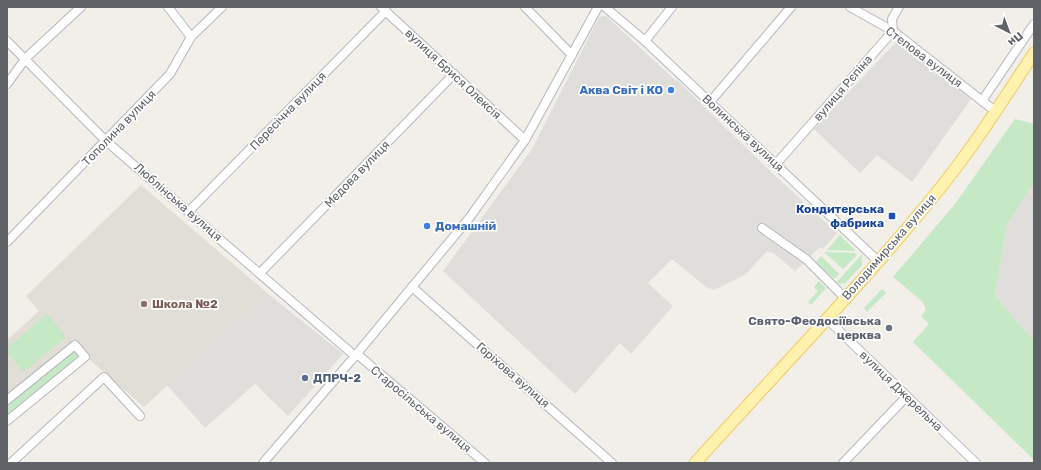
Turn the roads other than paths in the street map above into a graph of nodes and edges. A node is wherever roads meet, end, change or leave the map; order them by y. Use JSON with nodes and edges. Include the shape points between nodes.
{"nodes":[{"id":1,"x":81,"y":7,"type":"edge"},
{"id":2,"x":168,"y":7,"type":"edge"},
{"id":3,"x":222,"y":7,"type":"edge"},
{"id":4,"x":525,"y":7,"type":"edge"},
{"id":5,"x":598,"y":7,"type":"edge"},
{"id":6,"x":605,"y":7,"type":"edge"},
{"id":7,"x":672,"y":7,"type":"edge"},
{"id":8,"x":791,"y":7,"type":"edge"},
{"id":9,"x":850,"y":7,"type":"edge"},
{"id":10,"x":899,"y":7,"type":"edge"},
{"id":11,"x":384,"y":9,"type":"edge"},
{"id":12,"x":1034,"y":24,"type":"edge"},
{"id":13,"x":893,"y":31,"type":"junction"},
{"id":14,"x":191,"y":37,"type":"junction"},
{"id":15,"x":7,"y":41,"type":"edge"},
{"id":16,"x":645,"y":41,"type":"junction"},
{"id":17,"x":1034,"y":53,"type":"edge"},
{"id":18,"x":572,"y":55,"type":"junction"},
{"id":19,"x":26,"y":58,"type":"junction"},
{"id":20,"x":454,"y":74,"type":"junction"},
{"id":21,"x":7,"y":84,"type":"edge"},
{"id":22,"x":982,"y":101,"type":"junction"},
{"id":23,"x":710,"y":102,"type":"junction"},
{"id":24,"x":995,"y":111,"type":"junction"},
{"id":25,"x":525,"y":140,"type":"junction"},
{"id":26,"x":106,"y":141,"type":"junction"},
{"id":27,"x":776,"y":164,"type":"junction"},
{"id":28,"x":189,"y":211,"type":"junction"},
{"id":29,"x":762,"y":228,"type":"dead end"},
{"id":30,"x":7,"y":242,"type":"edge"},
{"id":31,"x":878,"y":261,"type":"junction"},
{"id":32,"x":260,"y":273,"type":"junction"},
{"id":33,"x":412,"y":287,"type":"junction"},
{"id":34,"x":845,"y":298,"type":"junction"},
{"id":35,"x":826,"y":318,"type":"junction"},
{"id":36,"x":356,"y":355,"type":"junction"},
{"id":37,"x":907,"y":396,"type":"junction"},
{"id":38,"x":7,"y":400,"type":"edge"},
{"id":39,"x":140,"y":416,"type":"dead end"},
{"id":40,"x":7,"y":421,"type":"edge"},
{"id":41,"x":696,"y":462,"type":"edge"},
{"id":42,"x":972,"y":462,"type":"edge"},
{"id":43,"x":11,"y":463,"type":"edge"},
{"id":44,"x":263,"y":463,"type":"edge"},
{"id":45,"x":485,"y":463,"type":"edge"},
{"id":46,"x":612,"y":463,"type":"edge"},
{"id":47,"x":843,"y":463,"type":"edge"}],
"edges":[{"from":1,"to":19,"type":"street"},
{"from":2,"to":14,"type":"street"},
{"from":3,"to":14,"type":"street","name":"Тополина вулиця"},
{"from":4,"to":18,"type":"street"},
{"from":5,"to":18,"type":"street"},
{"from":6,"to":16,"type":"street","name":"Волинська вулиця"},
{"from":7,"to":16,"type":"street"},
{"from":8,"to":23,"type":"street"},
{"from":9,"to":13,"type":"street","name":"Степова вулиця"},
{"from":10,"to":13,"type":"street","via":[[892,19]]},
{"from":11,"to":20,"type":"street","name":"вулиця Брися Олексія"},
{"from":11,"to":28,"type":"street","name":"Пересічна вулиця"},
{"from":12,"to":22,"type":"street"},
{"from":13,"to":22,"type":"street","name":"Степова вулиця"},
{"from":13,"to":27,"type":"street","name":"вулиця Рєпіна"},
{"from":14,"to":26,"type":"street","name":"Тополина вулиця","via":[[170,74]]},
{"from":15,"to":19,"type":"street","name":"Люблінська вулиця"},
{"from":16,"to":23,"type":"street","name":"Волинська вулиця"},
{"from":17,"to":24,"type":"main road","name":"Володимирська вулиця"},
{"from":18,"to":25,"type":"street"},
{"from":19,"to":21,"type":"street"},
{"from":19,"to":26,"type":"street","name":"Люблінська вулиця"},
{"from":20,"to":25,"type":"street","name":"вулиця Брися Олексія"},
{"from":20,"to":32,"type":"street","name":"Медова вулиця"},
{"from":22,"to":24,"type":"street","name":"Степова вулиця"},
{"from":23,"to":27,"type":"street","name":"Волинська вулиця"},
{"from":24,"to":31,"type":"main road","name":"Володимирська вулиця","via":[[938,191]]},
{"from":25,"to":33,"type":"street","via":[[470,217]]},
{"from":26,"to":28,"type":"street","name":"Люблінська вулиця"},
{"from":26,"to":30,"type":"street","name":"Тополина вулиця"},
{"from":27,"to":31,"type":"street","name":"Волинська вулиця"},
{"from":28,"to":32,"type":"street","name":"Люблінська вулиця"},
{"from":29,"to":34,"type":"street","via":[[806,259]]},
{"from":31,"to":34,"type":"main road","name":"Володимирська вулиця"},
{"from":32,"to":36,"type":"street","name":"Люблінська вулиця"},
{"from":33,"to":36,"type":"street"},
{"from":33,"to":46,"type":"street","name":"Горіхова вулиця"},
{"from":34,"to":35,"type":"main road","name":"Володимирська вулиця"},
{"from":35,"to":37,"type":"street","name":"вулиця Джерельна"},
{"from":35,"to":41,"type":"main road","name":"Володимирська вулиця"},
{"from":36,"to":44,"type":"street"},
{"from":36,"to":45,"type":"street","name":"Старосільська вулиця"},
{"from":37,"to":42,"type":"street","name":"вулиця Джерельна"},
{"from":37,"to":47,"type":"street"},
{"from":38,"to":40,"type":"street","via":[[75,344],[85,357]]},
{"from":39,"to":43,"type":"street","via":[[104,377]]}]}
